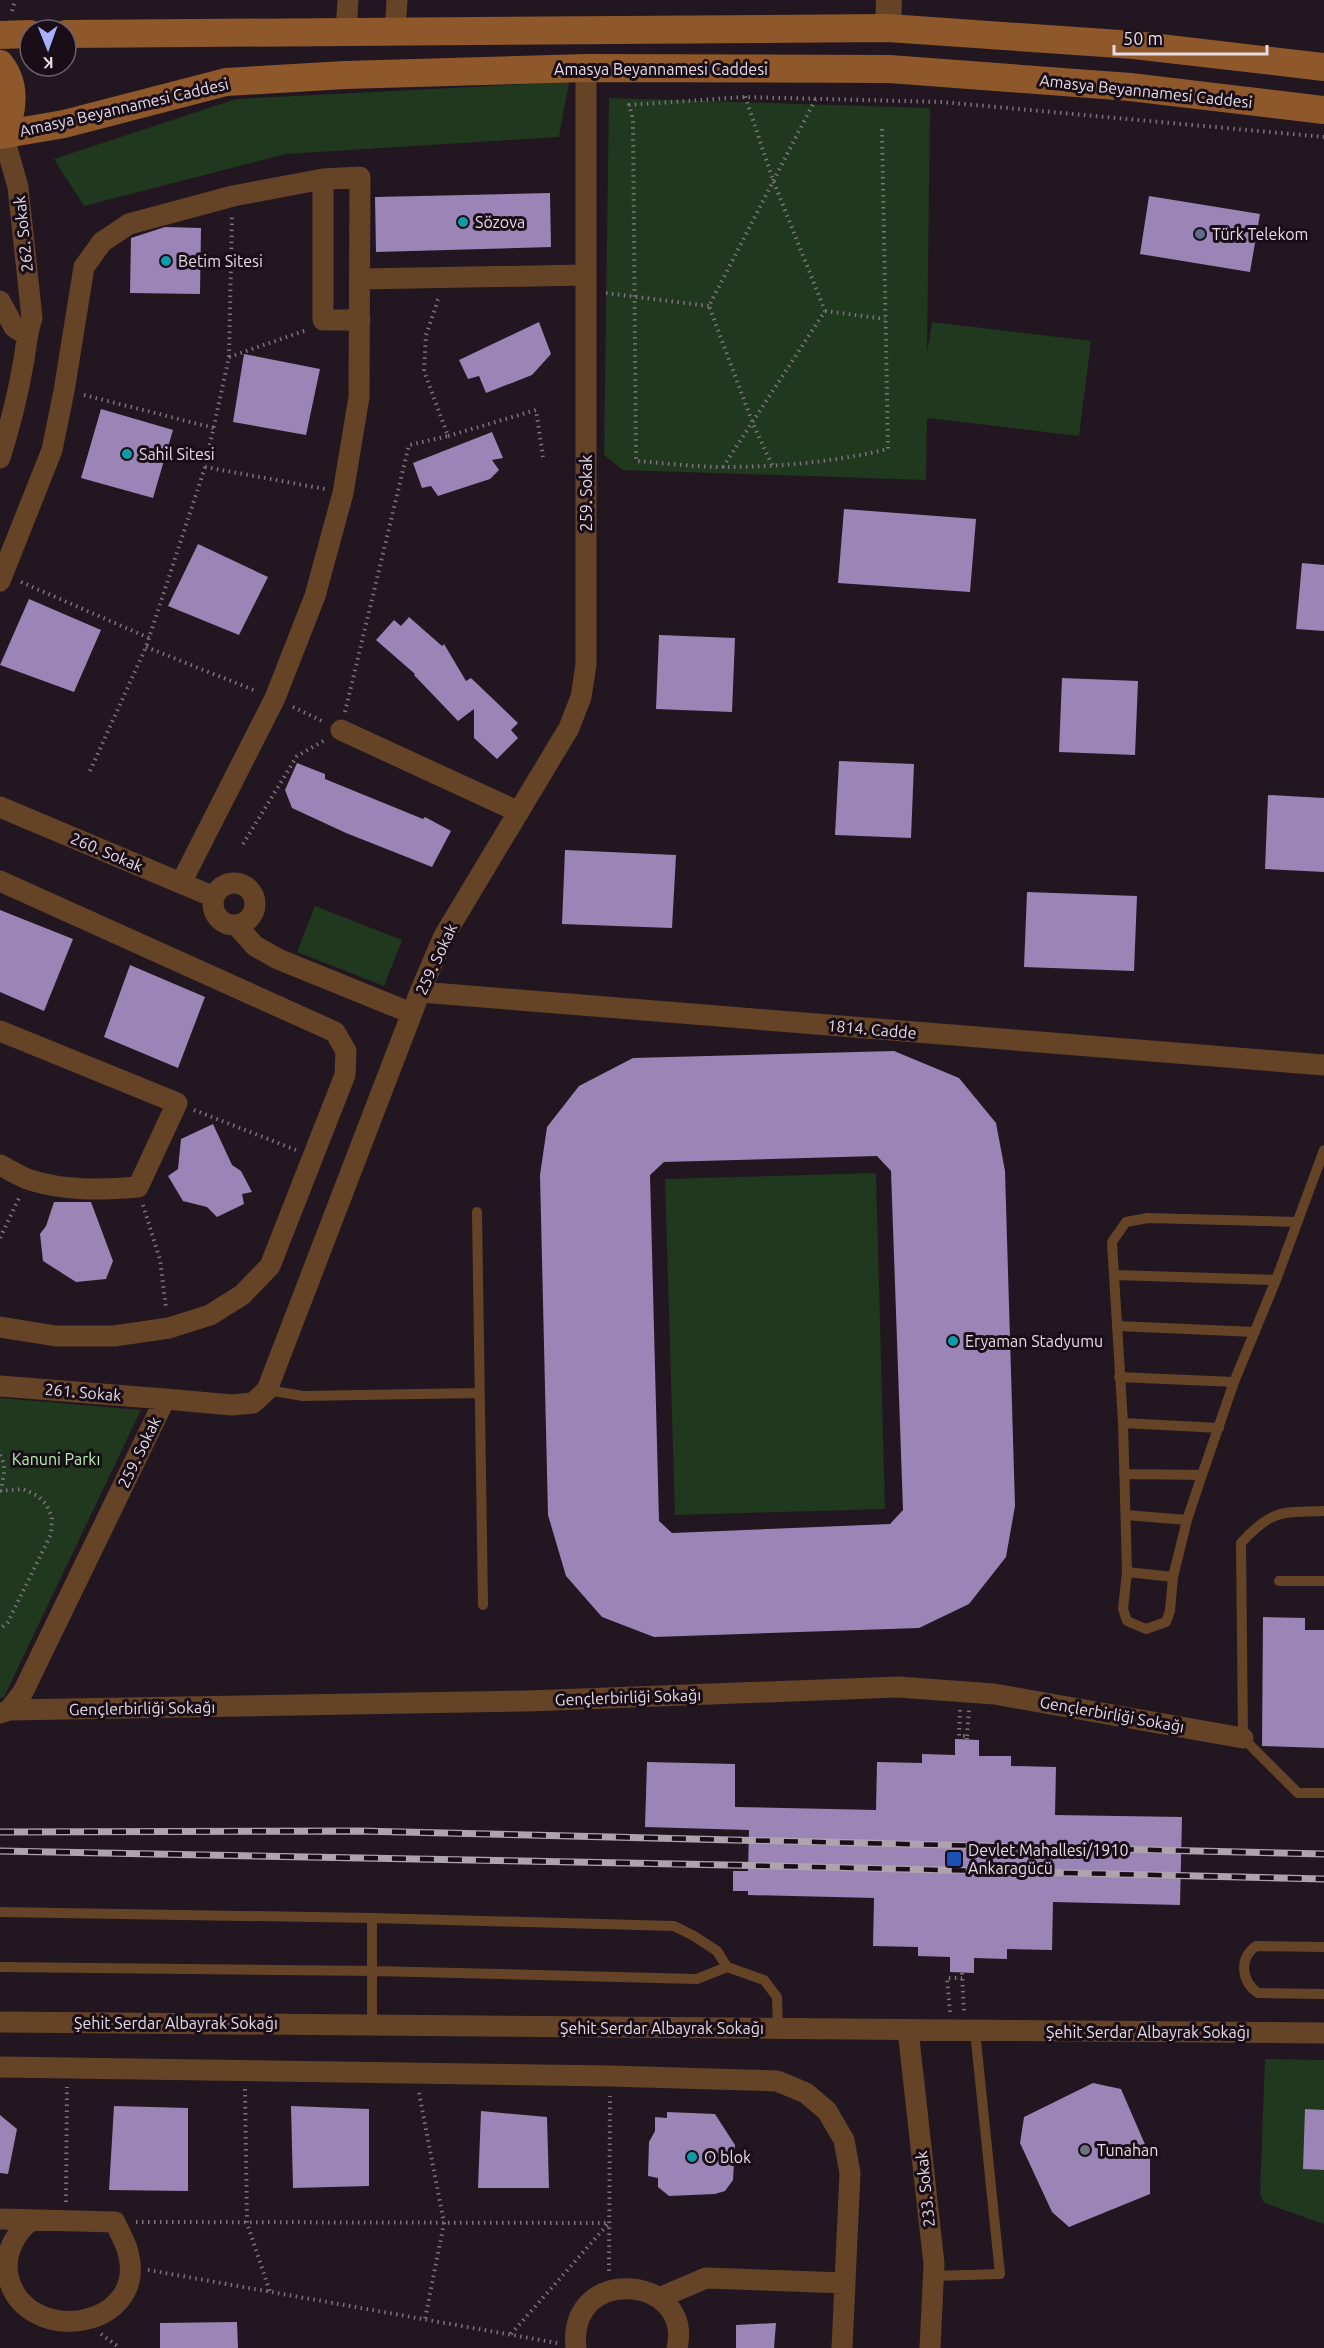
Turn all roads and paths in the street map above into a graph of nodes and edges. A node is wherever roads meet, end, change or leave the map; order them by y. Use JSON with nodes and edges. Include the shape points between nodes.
{"nodes":[{"id":1,"x":348,"y":0,"type":"edge"},
{"id":2,"x":397,"y":0,"type":"edge"},
{"id":3,"x":889,"y":0,"type":"edge"},
{"id":4,"x":888,"y":28,"type":"junction"},
{"id":5,"x":346,"y":32,"type":"junction"},
{"id":6,"x":395,"y":32,"type":"junction"},
{"id":7,"x":18,"y":34,"type":"edge"},
{"id":8,"x":78,"y":34,"type":"edge"},
{"id":9,"x":0,"y":35,"type":"edge"},
{"id":10,"x":0,"y":64,"type":"edge"},
{"id":11,"x":1324,"y":67,"type":"edge"},
{"id":12,"x":586,"y":68,"type":"junction"},
{"id":13,"x":731,"y":69,"type":"junction"},
{"id":14,"x":830,"y":69,"type":"junction"},
{"id":15,"x":745,"y":98,"type":"junction"},
{"id":16,"x":816,"y":99,"type":"junction"},
{"id":17,"x":1324,"y":110,"type":"edge"},
{"id":18,"x":882,"y":129,"type":"dead end"},
{"id":19,"x":1,"y":135,"type":"edge"},
{"id":20,"x":1324,"y":137,"type":"edge"},
{"id":21,"x":323,"y":179,"type":"junction"},
{"id":22,"x":773,"y":180,"type":"junction"},
{"id":23,"x":233,"y":196,"type":"junction"},
{"id":24,"x":463,"y":277,"type":"junction"},
{"id":25,"x":360,"y":279,"type":"junction"},
{"id":26,"x":586,"y":283,"type":"junction"},
{"id":27,"x":634,"y":296,"type":"junction"},
{"id":28,"x":0,"y":301,"type":"edge"},
{"id":29,"x":710,"y":306,"type":"junction"},
{"id":30,"x":825,"y":311,"type":"junction"},
{"id":31,"x":885,"y":319,"type":"junction"},
{"id":32,"x":322,"y":320,"type":"junction"},
{"id":33,"x":360,"y":320,"type":"junction"},
{"id":34,"x":26,"y":335,"type":"junction"},
{"id":35,"x":230,"y":357,"type":"junction"},
{"id":36,"x":64,"y":391,"type":"junction"},
{"id":37,"x":753,"y":424,"type":"junction"},
{"id":38,"x":214,"y":428,"type":"junction"},
{"id":39,"x":448,"y":436,"type":"junction"},
{"id":40,"x":1,"y":450,"type":"edge"},
{"id":41,"x":543,"y":458,"type":"dead end"},
{"id":42,"x":772,"y":465,"type":"junction"},
{"id":43,"x":205,"y":467,"type":"junction"},
{"id":44,"x":723,"y":467,"type":"junction"},
{"id":45,"x":343,"y":493,"type":"junction"},
{"id":46,"x":1,"y":578,"type":"edge"},
{"id":47,"x":149,"y":638,"type":"junction"},
{"id":48,"x":146,"y":647,"type":"junction"},
{"id":49,"x":276,"y":698,"type":"junction"},
{"id":50,"x":341,"y":730,"type":"junction"},
{"id":51,"x":90,"y":771,"type":"dead end"},
{"id":52,"x":0,"y":807,"type":"edge"},
{"id":53,"x":519,"y":812,"type":"junction"},
{"id":54,"x":243,"y":844,"type":"dead end"},
{"id":55,"x":0,"y":881,"type":"edge"},
{"id":56,"x":181,"y":884,"type":"junction"},
{"id":57,"x":214,"y":897,"type":"junction"},
{"id":58,"x":237,"y":925,"type":"junction"},
{"id":59,"x":420,"y":992,"type":"junction"},
{"id":60,"x":411,"y":1013,"type":"junction"},
{"id":61,"x":0,"y":1031,"type":"edge"},
{"id":62,"x":1324,"y":1065,"type":"edge"},
{"id":63,"x":177,"y":1103,"type":"junction"},
{"id":64,"x":1324,"y":1150,"type":"edge"},
{"id":65,"x":313,"y":1157,"type":"junction"},
{"id":66,"x":0,"y":1165,"type":"edge"},
{"id":67,"x":28,"y":1180,"type":"junction"},
{"id":68,"x":138,"y":1187,"type":"junction"},
{"id":69,"x":477,"y":1212,"type":"dead end"},
{"id":70,"x":1296,"y":1222,"type":"junction"},
{"id":71,"x":0,"y":1238,"type":"edge"},
{"id":72,"x":1114,"y":1275,"type":"junction"},
{"id":73,"x":1276,"y":1280,"type":"junction"},
{"id":74,"x":1117,"y":1326,"type":"junction"},
{"id":75,"x":0,"y":1327,"type":"edge"},
{"id":76,"x":168,"y":1328,"type":"junction"},
{"id":77,"x":1255,"y":1332,"type":"junction"},
{"id":78,"x":1119,"y":1377,"type":"junction"},
{"id":79,"x":1234,"y":1382,"type":"junction"},
{"id":80,"x":0,"y":1386,"type":"edge"},
{"id":81,"x":267,"y":1390,"type":"junction"},
{"id":82,"x":479,"y":1393,"type":"junction"},
{"id":83,"x":165,"y":1399,"type":"junction"},
{"id":84,"x":1123,"y":1424,"type":"junction"},
{"id":85,"x":1219,"y":1428,"type":"junction"},
{"id":86,"x":0,"y":1455,"type":"edge"},
{"id":87,"x":1124,"y":1474,"type":"junction"},
{"id":88,"x":1203,"y":1475,"type":"junction"},
{"id":89,"x":0,"y":1491,"type":"edge"},
{"id":90,"x":1324,"y":1511,"type":"edge"},
{"id":91,"x":1126,"y":1515,"type":"junction"},
{"id":92,"x":1187,"y":1520,"type":"junction"},
{"id":93,"x":1127,"y":1572,"type":"junction"},
{"id":94,"x":1173,"y":1577,"type":"junction"},
{"id":95,"x":1279,"y":1581,"type":"dead end"},
{"id":96,"x":1324,"y":1581,"type":"edge"},
{"id":97,"x":483,"y":1605,"type":"dead end"},
{"id":98,"x":0,"y":1629,"type":"edge"},
{"id":99,"x":960,"y":1708,"type":"dead end"},
{"id":100,"x":969,"y":1708,"type":"dead end"},
{"id":101,"x":5,"y":1711,"type":"edge"},
{"id":102,"x":1243,"y":1737,"type":"junction"},
{"id":103,"x":1324,"y":1793,"type":"edge"},
{"id":104,"x":0,"y":1912,"type":"edge"},
{"id":105,"x":372,"y":1918,"type":"junction"},
{"id":106,"x":1324,"y":1947,"type":"edge"},
{"id":107,"x":0,"y":1967,"type":"edge"},
{"id":108,"x":727,"y":1967,"type":"junction"},
{"id":109,"x":374,"y":1971,"type":"junction"},
{"id":110,"x":1324,"y":1994,"type":"edge"},
{"id":111,"x":964,"y":2006,"type":"dead end"},
{"id":112,"x":950,"y":2007,"type":"dead end"},
{"id":113,"x":0,"y":2022,"type":"edge"},
{"id":114,"x":372,"y":2025,"type":"junction"},
{"id":115,"x":778,"y":2029,"type":"junction"},
{"id":116,"x":908,"y":2030,"type":"junction"},
{"id":117,"x":975,"y":2031,"type":"junction"},
{"id":118,"x":1324,"y":2033,"type":"edge"},
{"id":119,"x":0,"y":2067,"type":"edge"},
{"id":120,"x":67,"y":2068,"type":"junction"},
{"id":121,"x":245,"y":2071,"type":"junction"},
{"id":122,"x":415,"y":2073,"type":"junction"},
{"id":123,"x":610,"y":2076,"type":"junction"},
{"id":124,"x":0,"y":2219,"type":"edge"},
{"id":125,"x":31,"y":2220,"type":"junction"},
{"id":126,"x":66,"y":2221,"type":"junction"},
{"id":127,"x":115,"y":2222,"type":"junction"},
{"id":128,"x":247,"y":2223,"type":"junction"},
{"id":129,"x":444,"y":2223,"type":"junction"},
{"id":130,"x":609,"y":2223,"type":"junction"},
{"id":131,"x":130,"y":2267,"type":"junction"},
{"id":132,"x":933,"y":2276,"type":"junction"},
{"id":133,"x":845,"y":2283,"type":"junction"},
{"id":134,"x":609,"y":2290,"type":"junction"},
{"id":135,"x":270,"y":2292,"type":"junction"},
{"id":136,"x":659,"y":2298,"type":"junction"},
{"id":137,"x":425,"y":2319,"type":"junction"},
{"id":138,"x":510,"y":2334,"type":"junction"},
{"id":139,"x":576,"y":2347,"type":"edge"},
{"id":140,"x":677,"y":2348,"type":"edge"},
{"id":141,"x":842,"y":2348,"type":"edge"},
{"id":142,"x":930,"y":2348,"type":"edge"}],
"edges":[{"from":1,"to":5,"type":"street"},
{"from":2,"to":6,"type":"street"},
{"from":3,"to":4,"type":"street"},
{"from":4,"to":6,"type":"main road"},
{"from":4,"to":11,"type":"main road","via":[[1134,45]]},
{"from":5,"to":6,"type":"main road"},
{"from":5,"to":8,"type":"main road"},
{"from":7,"to":9,"type":"main road"},
{"from":10,"to":19,"type":"main road","via":[[12,97],[9,120]]},
{"from":12,"to":13,"type":"main road","name":"Amasya Beyannamesi Caddesi"},
{"from":12,"to":19,"type":"main road","name":"Amasya Beyannamesi Caddesi","via":[[226,82],[64,124]]},
{"from":12,"to":26,"type":"street","name":"259. Sokak"},
{"from":13,"to":14,"type":"main road","name":"Amasya Beyannamesi Caddesi"},
{"from":13,"to":15,"type":"path"},
{"from":14,"to":16,"type":"path"},
{"from":14,"to":17,"type":"main road","name":"Amasya Beyannamesi Caddesi","via":[[899,69],[1118,86]]},
{"from":15,"to":16,"type":"path"},
{"from":15,"to":22,"type":"path"},
{"from":15,"to":27,"type":"path","via":[[629,105],[633,119]]},
{"from":16,"to":20,"type":"path","via":[[942,102]]},
{"from":16,"to":22,"type":"path"},
{"from":18,"to":31,"type":"path"},
{"from":19,"to":34,"type":"street","name":"262. Sokak","via":[[18,187],[32,318]]},
{"from":21,"to":23,"type":"street"},
{"from":21,"to":25,"type":"street","via":[[360,177]]},
{"from":21,"to":32,"type":"street"},
{"from":22,"to":29,"type":"path"},
{"from":22,"to":30,"type":"path"},
{"from":23,"to":35,"type":"path"},
{"from":23,"to":36,"type":"street","via":[[129,224],[102,242],[84,267]]},
{"from":24,"to":25,"type":"street"},
{"from":24,"to":26,"type":"street"},
{"from":24,"to":39,"type":"path","via":[[438,300],[426,335],[424,371]]},
{"from":25,"to":33,"type":"street"},
{"from":26,"to":27,"type":"path"},
{"from":26,"to":53,"type":"street","name":"259. Sokak","via":[[586,665],[581,697],[569,728]]},
{"from":27,"to":29,"type":"path"},
{"from":27,"to":44,"type":"path","via":[[636,461]]},
{"from":28,"to":34,"type":"street","via":[[14,327]]},
{"from":29,"to":37,"type":"path"},
{"from":30,"to":31,"type":"path"},
{"from":30,"to":37,"type":"path"},
{"from":31,"to":42,"type":"path","via":[[888,449],[846,459]]},
{"from":32,"to":33,"type":"street"},
{"from":32,"to":35,"type":"path","via":[[300,334]]},
{"from":33,"to":45,"type":"street","via":[[359,397]]},
{"from":34,"to":40,"type":"street","name":"262. Sokak","via":[[18,393]]},
{"from":35,"to":38,"type":"path"},
{"from":36,"to":38,"type":"path"},
{"from":36,"to":46,"type":"street","via":[[52,450]]},
{"from":37,"to":42,"type":"path"},
{"from":37,"to":44,"type":"path"},
{"from":38,"to":43,"type":"path"},
{"from":39,"to":41,"type":"path","via":[[536,410]]},
{"from":39,"to":50,"type":"path","via":[[409,445]]},
{"from":42,"to":44,"type":"path"},
{"from":43,"to":45,"type":"path"},
{"from":43,"to":47,"type":"path"},
{"from":45,"to":49,"type":"street","via":[[315,596]]},
{"from":46,"to":47,"type":"path"},
{"from":47,"to":48,"type":"path"},
{"from":48,"to":49,"type":"path"},
{"from":48,"to":51,"type":"path"},
{"from":49,"to":50,"type":"path"},
{"from":49,"to":56,"type":"street"},
{"from":50,"to":53,"type":"street"},
{"from":50,"to":54,"type":"path","via":[[297,756]]},
{"from":52,"to":56,"type":"street","name":"260. Sokak"},
{"from":53,"to":59,"type":"street","name":"259. Sokak","via":[[444,936]]},
{"from":55,"to":65,"type":"street","via":[[335,1032],[346,1051],[345,1075]]},
{"from":56,"to":57,"type":"street","name":"260. Sokak"},
{"from":57,"to":58,"type":"street","via":[[212,904],[217,917]]},
{"from":57,"to":58,"type":"street","via":[[228,884],[247,888],[254,899],[253,913]]},
{"from":58,"to":60,"type":"street","via":[[255,946],[278,959]]},
{"from":59,"to":60,"type":"street","name":"259. Sokak"},
{"from":59,"to":62,"type":"street","name":"1814. Cadde"},
{"from":60,"to":81,"type":"street","name":"259. Sokak"},
{"from":61,"to":63,"type":"street"},
{"from":63,"to":65,"type":"path"},
{"from":63,"to":68,"type":"street"},
{"from":64,"to":70,"type":"lane"},
{"from":65,"to":76,"type":"street","via":[[270,1266],[242,1295],[210,1315]]},
{"from":66,"to":67,"type":"street"},
{"from":67,"to":68,"type":"street","via":[[99,1191]]},
{"from":67,"to":71,"type":"path"},
{"from":68,"to":76,"type":"path","via":[[160,1260]]},
{"from":69,"to":82,"type":"lane"},
{"from":70,"to":72,"type":"lane","via":[[1148,1218],[1126,1222],[1113,1242]]},
{"from":70,"to":73,"type":"lane"},
{"from":72,"to":73,"type":"lane"},
{"from":72,"to":74,"type":"lane"},
{"from":73,"to":77,"type":"lane"},
{"from":74,"to":77,"type":"lane"},
{"from":74,"to":78,"type":"lane"},
{"from":75,"to":76,"type":"street","via":[[56,1336],[114,1336]]},
{"from":77,"to":79,"type":"lane"},
{"from":78,"to":79,"type":"lane"},
{"from":78,"to":84,"type":"lane"},
{"from":79,"to":85,"type":"lane"},
{"from":80,"to":83,"type":"street","name":"261. Sokak"},
{"from":81,"to":82,"type":"lane","via":[[303,1396]]},
{"from":81,"to":83,"type":"street","name":"259. Sokak","via":[[253,1403]]},
{"from":82,"to":97,"type":"lane"},
{"from":83,"to":101,"type":"street","name":"259. Sokak","via":[[22,1692]]},
{"from":84,"to":85,"type":"lane"},
{"from":84,"to":87,"type":"lane"},
{"from":85,"to":88,"type":"lane"},
{"from":86,"to":89,"type":"path","via":[[4,1476]]},
{"from":87,"to":88,"type":"lane"},
{"from":87,"to":91,"type":"lane"},
{"from":88,"to":92,"type":"lane"},
{"from":89,"to":98,"type":"path","via":[[23,1489],[38,1496],[52,1517],[51,1534],[8,1622]]},
{"from":90,"to":102,"type":"lane","via":[[1285,1512],[1260,1523],[1241,1543]]},
{"from":91,"to":92,"type":"lane"},
{"from":91,"to":93,"type":"lane"},
{"from":92,"to":94,"type":"lane"},
{"from":93,"to":94,"type":"lane"},
{"from":93,"to":94,"type":"lane","via":[[1123,1609],[1127,1621],[1146,1629],[1166,1622]]},
{"from":95,"to":96,"type":"lane"},
{"from":99,"to":100,"type":"path","via":[[959,1736],[967,1738]]},
{"from":101,"to":102,"type":"street","name":"Gençlerbirliği Sokağı","via":[[528,1701],[898,1687],[994,1694]]},
{"from":102,"to":103,"type":"lane","via":[[1298,1793]]},
{"from":104,"to":105,"type":"lane"},
{"from":105,"to":108,"type":"lane","via":[[675,1926],[717,1952]]},
{"from":105,"to":109,"type":"lane"},
{"from":106,"to":110,"type":"lane","via":[[1256,1946],[1245,1962],[1245,1978],[1258,1993]]},
{"from":107,"to":109,"type":"lane"},
{"from":108,"to":109,"type":"lane","via":[[697,1978]]},
{"from":108,"to":115,"type":"lane","via":[[764,1980],[777,1998]]},
{"from":109,"to":114,"type":"lane"},
{"from":111,"to":112,"type":"path","via":[[962,1975],[947,1978]]},
{"from":113,"to":114,"type":"street","name":"Şehit Serdar Albayrak Sokağı"},
{"from":114,"to":115,"type":"street","name":"Şehit Serdar Albayrak Sokağı"},
{"from":115,"to":116,"type":"street","name":"Şehit Serdar Albayrak Sokağı"},
{"from":116,"to":117,"type":"street","name":"Şehit Serdar Albayrak Sokağı"},
{"from":116,"to":132,"type":"street","name":"233. Sokak"},
{"from":117,"to":118,"type":"street","name":"Şehit Serdar Albayrak Sokağı"},
{"from":117,"to":132,"type":"lane","via":[[1000,2274]]},
{"from":119,"to":120,"type":"street"},
{"from":120,"to":121,"type":"street"},
{"from":120,"to":126,"type":"path"},
{"from":121,"to":122,"type":"street"},
{"from":121,"to":128,"type":"path"},
{"from":122,"to":123,"type":"street"},
{"from":122,"to":129,"type":"path"},
{"from":123,"to":130,"type":"path"},
{"from":123,"to":133,"type":"street","via":[[777,2081],[806,2093],[827,2111],[844,2140],[850,2173]]},
{"from":124,"to":125,"type":"street"},
{"from":125,"to":126,"type":"street"},
{"from":125,"to":131,"type":"street","via":[[18,2232],[7,2268],[10,2287],[19,2304],[33,2317],[70,2328],[88,2325],[105,2316],[118,2302],[127,2286]]},
{"from":126,"to":127,"type":"street"},
{"from":127,"to":128,"type":"path"},
{"from":127,"to":131,"type":"street"},
{"from":128,"to":129,"type":"path"},
{"from":128,"to":135,"type":"path"},
{"from":129,"to":130,"type":"path"},
{"from":129,"to":137,"type":"path"},
{"from":130,"to":134,"type":"path"},
{"from":130,"to":138,"type":"path"},
{"from":131,"to":135,"type":"path"},
{"from":132,"to":142,"type":"street","name":"233. Sokak"},
{"from":133,"to":136,"type":"street","via":[[706,2278]]},
{"from":133,"to":141,"type":"street"},
{"from":134,"to":136,"type":"street","via":[[626,2287]]},
{"from":134,"to":139,"type":"street","via":[[582,2312],[576,2329]]},
{"from":135,"to":137,"type":"path"},
{"from":136,"to":140,"type":"street","via":[[677,2326]]},
{"from":137,"to":138,"type":"path"},
{"from":138,"to":139,"type":"path"}]}
